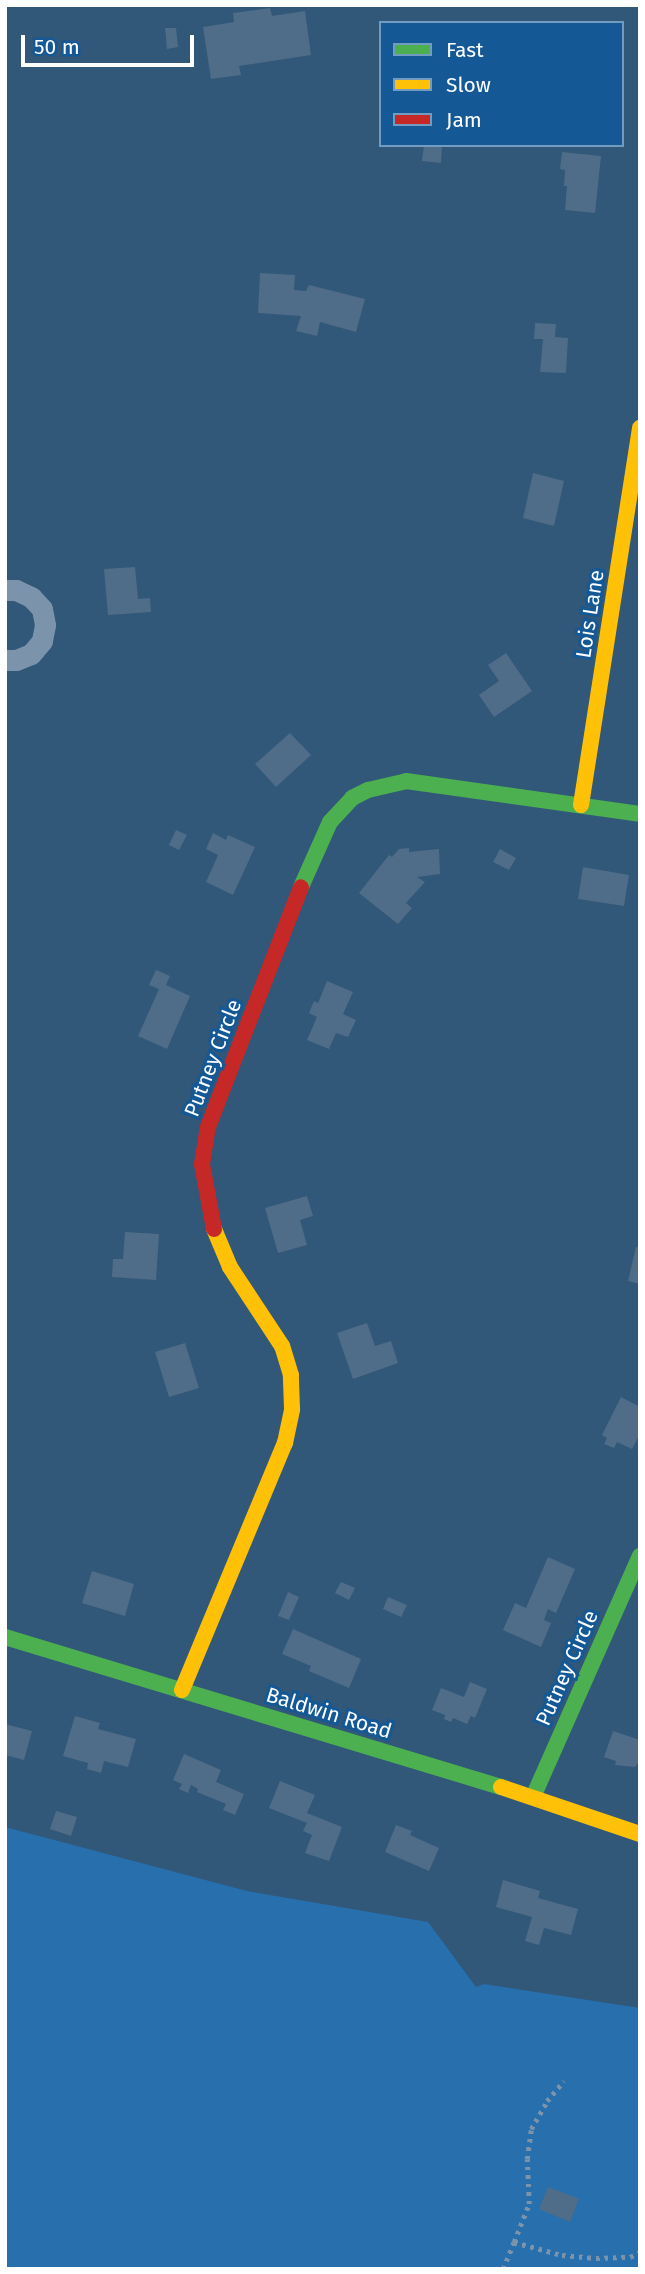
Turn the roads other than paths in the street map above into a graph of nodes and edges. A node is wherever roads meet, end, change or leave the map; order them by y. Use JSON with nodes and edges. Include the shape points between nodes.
{"nodes":[{"id":1,"x":640,"y":428,"type":"edge"},
{"id":2,"x":5,"y":590,"type":"edge"},
{"id":3,"x":5,"y":660,"type":"edge"},
{"id":4,"x":581,"y":805,"type":"junction"},
{"id":5,"x":640,"y":814,"type":"edge"},
{"id":6,"x":640,"y":1556,"type":"edge"},
{"id":7,"x":5,"y":1637,"type":"edge"},
{"id":8,"x":182,"y":1690,"type":"junction"},
{"id":9,"x":533,"y":1797,"type":"junction"},
{"id":10,"x":640,"y":1833,"type":"edge"}],
"edges":[{"from":1,"to":4,"type":"street","name":"Lois Lane"},
{"from":2,"to":3,"type":"street","via":[[31,597],[42,609],[46,625],[42,641],[31,654]]},
{"from":4,"to":5,"type":"street","name":"Putney Circle"},
{"from":4,"to":8,"type":"street","name":"Putney Circle","via":[[406,781],[352,798],[318,843],[208,1127],[202,1164],[214,1230],[230,1267],[282,1346],[291,1376],[292,1409],[285,1443]]},
{"from":6,"to":9,"type":"street","name":"Putney Circle"},
{"from":7,"to":8,"type":"street","name":"Baldwin Road"},
{"from":8,"to":9,"type":"street","name":"Baldwin Road"},
{"from":9,"to":10,"type":"street","name":"Baldwin Road"}]}
